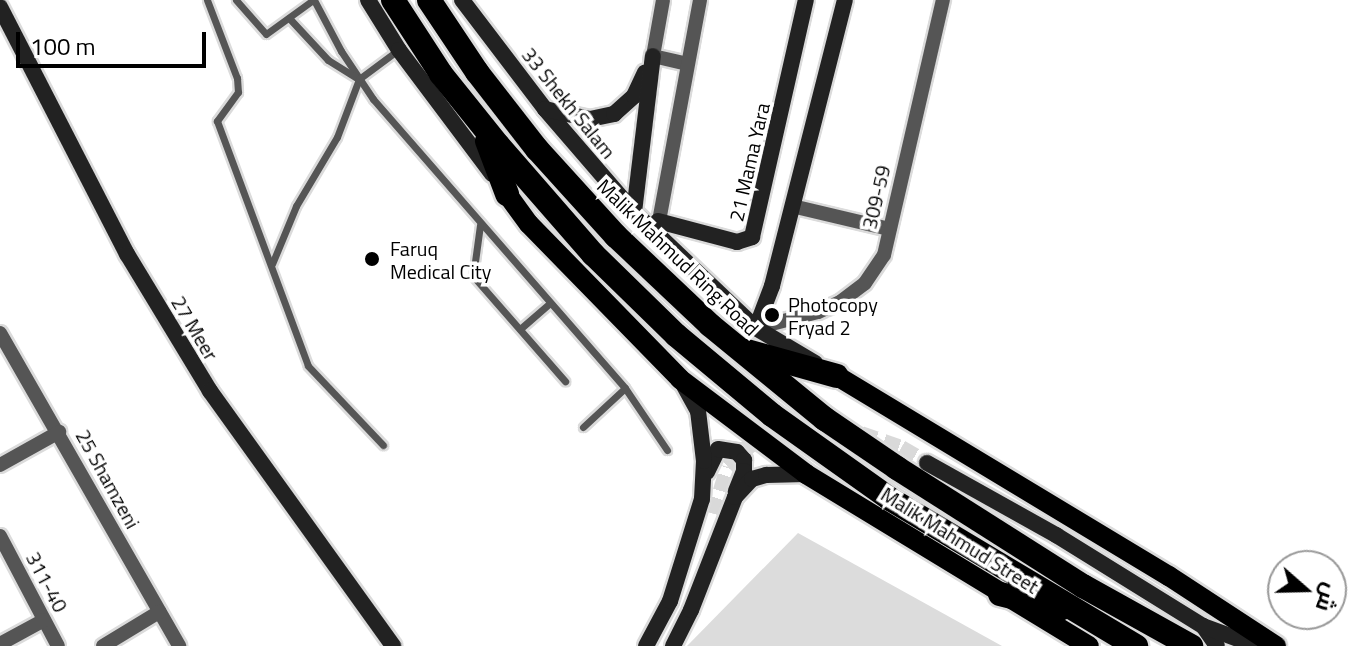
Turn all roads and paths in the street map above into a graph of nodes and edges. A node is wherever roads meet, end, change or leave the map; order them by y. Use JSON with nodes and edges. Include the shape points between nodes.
{"nodes":[{"id":1,"x":207,"y":0,"type":"edge"},
{"id":2,"x":250,"y":0,"type":"edge"},
{"id":3,"x":314,"y":0,"type":"edge"},
{"id":4,"x":368,"y":0,"type":"edge"},
{"id":5,"x":393,"y":0,"type":"edge"},
{"id":6,"x":429,"y":0,"type":"edge"},
{"id":7,"x":462,"y":0,"type":"edge"},
{"id":8,"x":663,"y":0,"type":"edge"},
{"id":9,"x":700,"y":0,"type":"edge"},
{"id":10,"x":806,"y":0,"type":"edge"},
{"id":11,"x":845,"y":0,"type":"edge"},
{"id":12,"x":943,"y":0,"type":"edge"},
{"id":13,"x":239,"y":3,"type":"edge"},
{"id":14,"x":0,"y":7,"type":"edge"},
{"id":15,"x":289,"y":18,"type":"junction"},
{"id":16,"x":399,"y":50,"type":"junction"},
{"id":17,"x":341,"y":51,"type":"junction"},
{"id":18,"x":653,"y":56,"type":"junction"},
{"id":19,"x":328,"y":60,"type":"junction"},
{"id":20,"x":687,"y":64,"type":"junction"},
{"id":21,"x":359,"y":79,"type":"junction"},
{"id":22,"x":545,"y":109,"type":"junction"},
{"id":23,"x":480,"y":124,"type":"junction"},
{"id":24,"x":507,"y":194,"type":"junction"},
{"id":25,"x":792,"y":206,"type":"junction"},
{"id":26,"x":634,"y":212,"type":"junction"},
{"id":27,"x":480,"y":225,"type":"junction"},
{"id":28,"x":657,"y":228,"type":"junction"},
{"id":29,"x":889,"y":229,"type":"junction"},
{"id":30,"x":272,"y":264,"type":"junction"},
{"id":31,"x":549,"y":304,"type":"junction"},
{"id":32,"x":756,"y":328,"type":"junction"},
{"id":33,"x":520,"y":329,"type":"junction"},
{"id":34,"x":0,"y":333,"type":"edge"},
{"id":35,"x":740,"y":349,"type":"junction"},
{"id":36,"x":837,"y":376,"type":"junction"},
{"id":37,"x":680,"y":379,"type":"junction"},
{"id":38,"x":565,"y":381,"type":"dead end"},
{"id":39,"x":625,"y":388,"type":"junction"},
{"id":40,"x":583,"y":427,"type":"dead end"},
{"id":41,"x":59,"y":432,"type":"junction"},
{"id":42,"x":383,"y":445,"type":"dead end"},
{"id":43,"x":667,"y":450,"type":"dead end"},
{"id":44,"x":927,"y":463,"type":"tunnel mouth"},
{"id":45,"x":0,"y":465,"type":"edge"},
{"id":46,"x":806,"y":474,"type":"junction"},
{"id":47,"x":704,"y":483,"type":"junction"},
{"id":48,"x":735,"y":497,"type":"junction"},
{"id":49,"x":714,"y":514,"type":"tunnel mouth"},
{"id":50,"x":0,"y":536,"type":"edge"},
{"id":51,"x":1000,"y":594,"type":"junction"},
{"id":52,"x":159,"y":612,"type":"junction"},
{"id":53,"x":1083,"y":615,"type":"junction"},
{"id":54,"x":44,"y":620,"type":"junction"},
{"id":55,"x":1197,"y":636,"type":"edge"},
{"id":56,"x":0,"y":644,"type":"edge"},
{"id":57,"x":58,"y":646,"type":"edge"},
{"id":58,"x":103,"y":646,"type":"edge"},
{"id":59,"x":179,"y":646,"type":"edge"},
{"id":60,"x":393,"y":646,"type":"edge"},
{"id":61,"x":646,"y":646,"type":"edge"},
{"id":62,"x":658,"y":646,"type":"edge"},
{"id":63,"x":673,"y":646,"type":"edge"},
{"id":64,"x":1089,"y":646,"type":"edge"},
{"id":65,"x":1136,"y":646,"type":"edge"},
{"id":66,"x":1217,"y":646,"type":"edge"},
{"id":67,"x":1257,"y":646,"type":"edge"},
{"id":68,"x":1276,"y":646,"type":"edge"}],
"edges":[{"from":1,"to":30,"type":"lane","via":[[237,78],[238,92],[217,121]]},
{"from":2,"to":13,"type":"lane"},
{"from":3,"to":15,"type":"lane"},
{"from":3,"to":17,"type":"lane"},
{"from":4,"to":16,"type":"main road"},
{"from":5,"to":23,"type":"highway"},
{"from":6,"to":35,"type":"highway","name":"Malik Mahmud Ring Road","via":[[537,149],[616,236]]},
{"from":7,"to":22,"type":"main road","name":"33 Shekh Salam"},
{"from":8,"to":18,"type":"street"},
{"from":9,"to":20,"type":"street"},
{"from":10,"to":28,"type":"main road","name":"21 Mama Yara","via":[[752,237],[737,242]]},
{"from":11,"to":25,"type":"main road"},
{"from":12,"to":29,"type":"street","name":"309-59"},
{"from":13,"to":15,"type":"lane","via":[[266,34]]},
{"from":14,"to":60,"type":"main road","name":"27 Meer","via":[[127,254],[210,391]]},
{"from":15,"to":19,"type":"lane"},
{"from":16,"to":21,"type":"lane"},
{"from":16,"to":24,"type":"main road"},
{"from":17,"to":19,"type":"lane"},
{"from":17,"to":21,"type":"lane"},
{"from":18,"to":20,"type":"street"},
{"from":18,"to":22,"type":"main road","via":[[634,96],[614,114],[590,119]]},
{"from":18,"to":26,"type":"main road"},
{"from":19,"to":21,"type":"lane"},
{"from":20,"to":28,"type":"street"},
{"from":21,"to":27,"type":"lane"},
{"from":21,"to":30,"type":"lane","via":[[337,137],[296,206]]},
{"from":22,"to":26,"type":"main road","name":"33 Shekh Salam"},
{"from":23,"to":24,"type":"highway"},
{"from":23,"to":53,"type":"highway","via":[[593,254],[676,335],[772,415],[890,499]]},
{"from":24,"to":37,"type":"main road","name":"Malik Mahmud Street","via":[[529,224]]},
{"from":25,"to":29,"type":"street"},
{"from":25,"to":32,"type":"main road"},
{"from":26,"to":28,"type":"main road","name":"33 Shekh Salam"},
{"from":27,"to":31,"type":"lane"},
{"from":27,"to":33,"type":"lane","via":[[473,276]]},
{"from":28,"to":32,"type":"main road","name":"33 Shekh Salam"},
{"from":29,"to":32,"type":"street","name":"309-59","via":[[884,255],[865,283],[840,302]]},
{"from":30,"to":42,"type":"lane","via":[[308,366]]},
{"from":31,"to":33,"type":"lane"},
{"from":31,"to":39,"type":"lane"},
{"from":32,"to":36,"type":"main road","name":"33 Shekh Salam"},
{"from":33,"to":38,"type":"lane"},
{"from":34,"to":41,"type":"street","name":"25 Shamzeni"},
{"from":35,"to":36,"type":"highway"},
{"from":35,"to":55,"type":"highway","name":"Malik Mahmud Ring Road","via":[[825,419],[1083,586]]},
{"from":36,"to":68,"type":"main road"},
{"from":37,"to":46,"type":"main road","name":"Malik Mahmud Street"},
{"from":37,"to":47,"type":"main road","via":[[698,411]]},
{"from":39,"to":40,"type":"lane"},
{"from":39,"to":43,"type":"lane"},
{"from":41,"to":45,"type":"street"},
{"from":41,"to":52,"type":"street","name":"25 Shamzeni"},
{"from":44,"to":55,"type":"main road","via":[[1056,535]]},
{"from":46,"to":48,"type":"main road","via":[[752,479]]},
{"from":46,"to":51,"type":"main road","name":"Malik Mahmud Street"},
{"from":47,"to":48,"type":"main road","via":[[718,449],[737,452],[744,471]]},
{"from":47,"to":61,"type":"main road","via":[[678,580]]},
{"from":48,"to":63,"type":"main road"},
{"from":49,"to":62,"type":"main road","via":[[695,571]]},
{"from":50,"to":54,"type":"street","name":"311-40"},
{"from":51,"to":53,"type":"highway"},
{"from":51,"to":64,"type":"main road","name":"Malik Mahmud Street"},
{"from":52,"to":58,"type":"street"},
{"from":52,"to":59,"type":"street","name":"25 Shamzeni"},
{"from":53,"to":65,"type":"highway"},
{"from":54,"to":56,"type":"street"},
{"from":54,"to":57,"type":"street","name":"311-40"},
{"from":55,"to":66,"type":"main road"},
{"from":55,"to":67,"type":"main road"}]}
